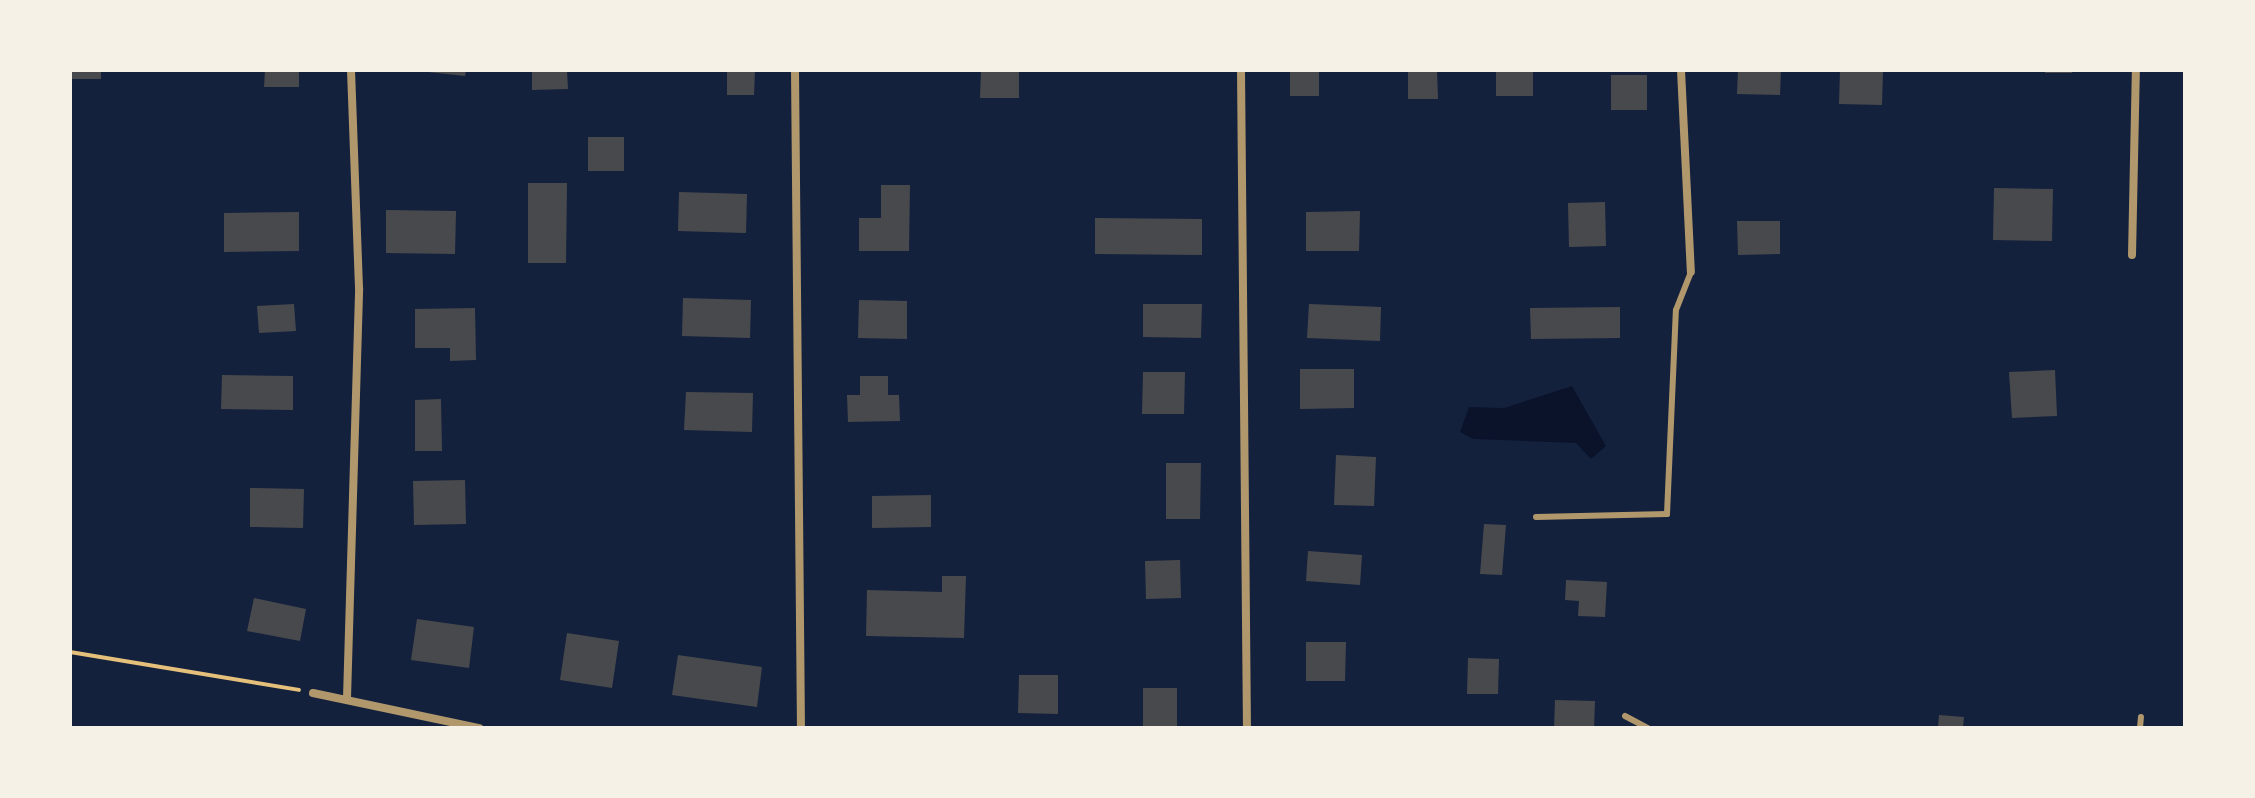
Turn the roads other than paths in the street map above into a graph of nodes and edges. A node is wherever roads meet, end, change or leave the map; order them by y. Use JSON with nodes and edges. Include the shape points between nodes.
{"nodes":[{"id":1,"x":351,"y":70,"type":"edge"},
{"id":2,"x":795,"y":70,"type":"edge"},
{"id":3,"x":1241,"y":70,"type":"edge"},
{"id":4,"x":1681,"y":70,"type":"edge"},
{"id":5,"x":2136,"y":70,"type":"edge"},
{"id":6,"x":2132,"y":255,"type":"dead end"},
{"id":7,"x":1691,"y":272,"type":"joint"},
{"id":8,"x":1536,"y":517,"type":"dead end"},
{"id":9,"x":313,"y":693,"type":"road end"},
{"id":10,"x":347,"y":698,"type":"junction"},
{"id":11,"x":1625,"y":716,"type":"dead end"},
{"id":12,"x":2141,"y":717,"type":"dead end"},
{"id":13,"x":479,"y":728,"type":"edge"},
{"id":14,"x":801,"y":728,"type":"edge"},
{"id":15,"x":1247,"y":728,"type":"edge"},
{"id":16,"x":1648,"y":728,"type":"edge"},
{"id":17,"x":2140,"y":728,"type":"edge"}],
"edges":[{"from":1,"to":10,"type":"street","via":[[359,288]]},
{"from":2,"to":14,"type":"street"},
{"from":3,"to":15,"type":"street"},
{"from":4,"to":7,"type":"street"},
{"from":5,"to":6,"type":"street"},
{"from":7,"to":8,"type":"lane","via":[[1676,310],[1667,514]]},
{"from":9,"to":10,"type":"street"},
{"from":10,"to":13,"type":"street"},
{"from":11,"to":16,"type":"lane"},
{"from":12,"to":17,"type":"lane"}]}
